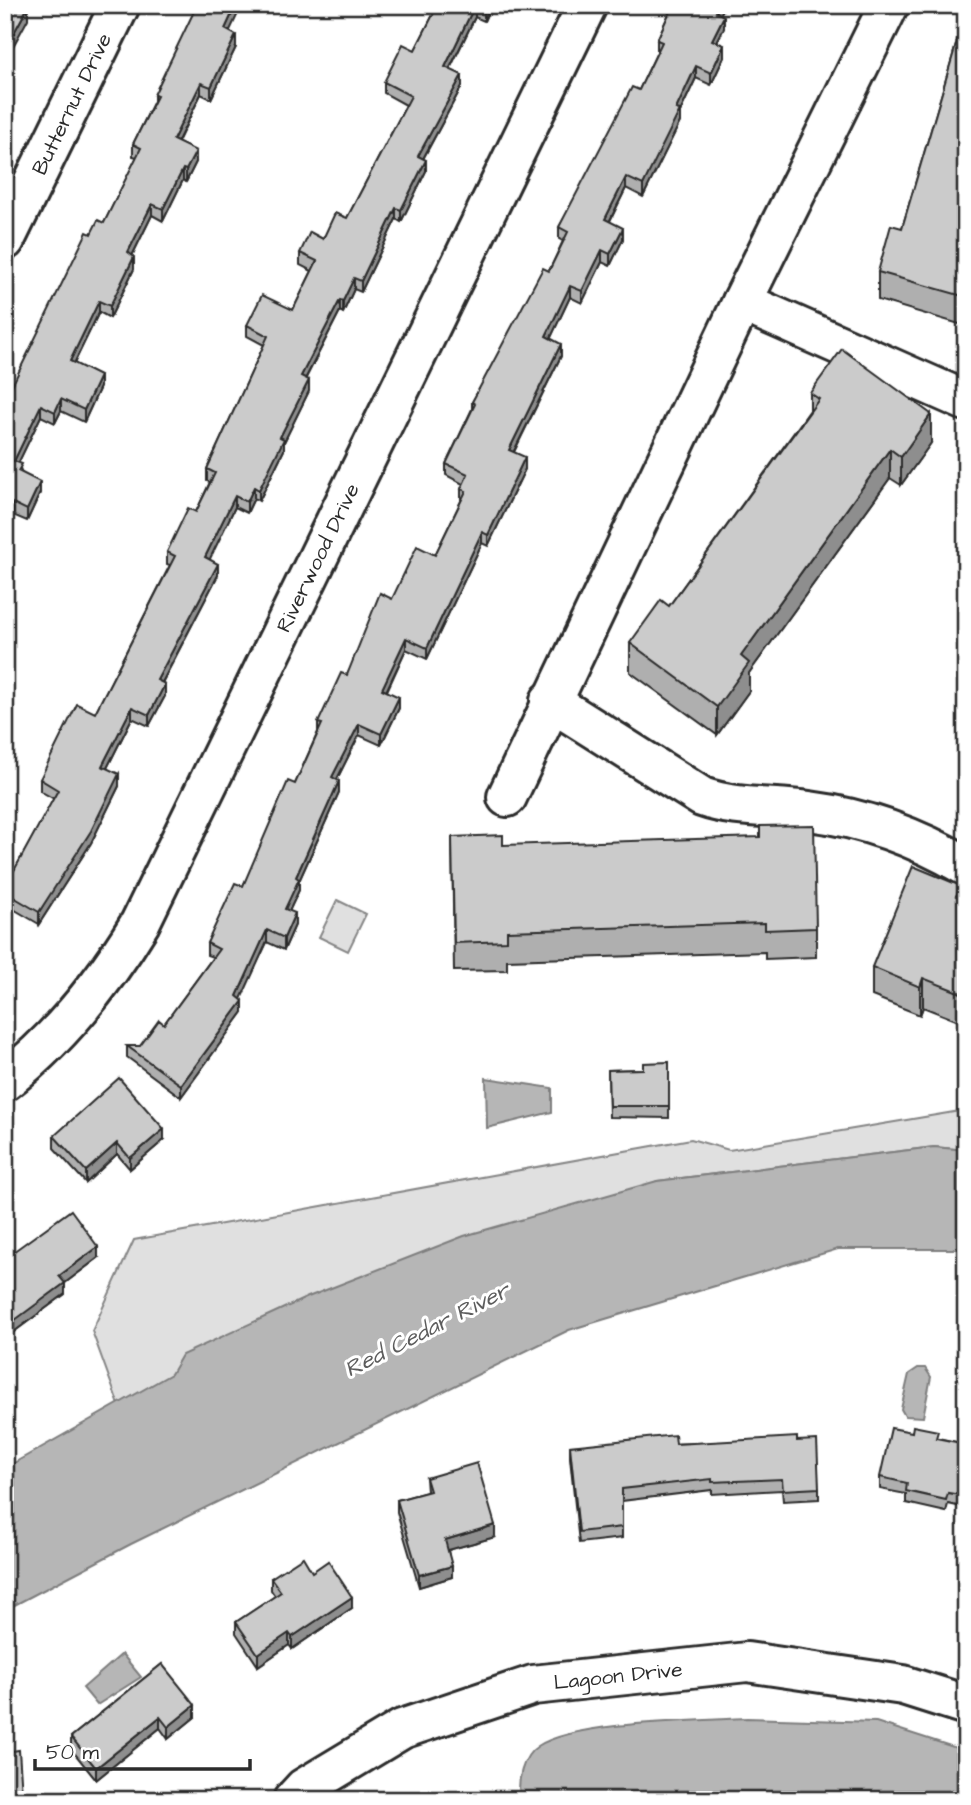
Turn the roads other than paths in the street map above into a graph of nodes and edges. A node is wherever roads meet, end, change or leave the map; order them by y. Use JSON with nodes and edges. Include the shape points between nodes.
{"nodes":[{"id":1,"x":120,"y":5,"type":"edge"},
{"id":2,"x":587,"y":5,"type":"edge"},
{"id":3,"x":889,"y":5,"type":"edge"},
{"id":4,"x":5,"y":240,"type":"edge"},
{"id":5,"x":743,"y":302,"type":"junction"},
{"id":6,"x":966,"y":401,"type":"edge"},
{"id":7,"x":550,"y":701,"type":"junction"},
{"id":8,"x":507,"y":797,"type":"dead end"},
{"id":9,"x":966,"y":866,"type":"edge"},
{"id":10,"x":5,"y":1081,"type":"edge"},
{"id":11,"x":966,"y":1705,"type":"edge"},
{"id":12,"x":293,"y":1800,"type":"edge"}],
"edges":[{"from":1,"to":4,"type":"street","name":"Butternut Drive"},
{"from":2,"to":10,"type":"street","name":"Riverwood Drive","via":[[140,923],[89,1000]]},
{"from":3,"to":5,"type":"street"},
{"from":5,"to":6,"type":"street"},
{"from":5,"to":7,"type":"street"},
{"from":7,"to":8,"type":"street"},
{"from":7,"to":9,"type":"street","via":[[702,797],[863,822]]},
{"from":11,"to":12,"type":"street","name":"Lagoon Drive","via":[[902,1685],[747,1662],[533,1685],[402,1729],[304,1788]]}]}
